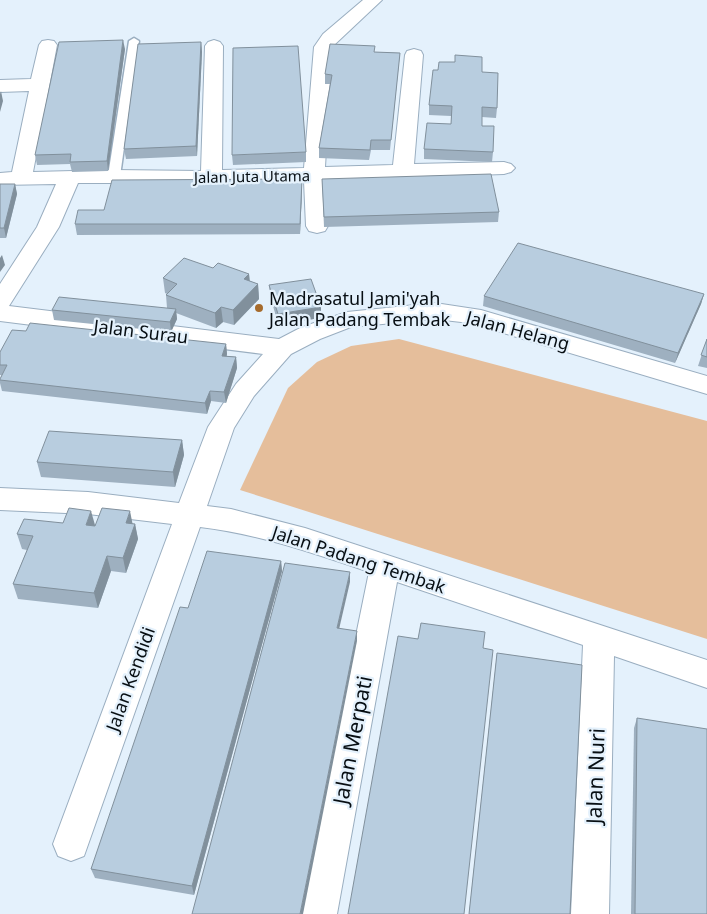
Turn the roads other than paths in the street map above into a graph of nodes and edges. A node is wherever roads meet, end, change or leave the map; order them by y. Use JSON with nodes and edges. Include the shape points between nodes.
{"nodes":[{"id":1,"x":373,"y":0,"type":"edge"},
{"id":2,"x":134,"y":40,"type":"dead end"},
{"id":3,"x":48,"y":45,"type":"dead end"},
{"id":4,"x":214,"y":46,"type":"dead end"},
{"id":5,"x":414,"y":55,"type":"dead end"},
{"id":6,"x":39,"y":85,"type":"junction"},
{"id":7,"x":0,"y":86,"type":"edge"},
{"id":8,"x":504,"y":168,"type":"dead end"},
{"id":9,"x":403,"y":172,"type":"junction"},
{"id":10,"x":314,"y":174,"type":"junction"},
{"id":11,"x":114,"y":176,"type":"junction"},
{"id":12,"x":70,"y":177,"type":"junction"},
{"id":13,"x":211,"y":177,"type":"junction"},
{"id":14,"x":10,"y":178,"type":"edge"},
{"id":15,"x":317,"y":226,"type":"dead end"},
{"id":16,"x":0,"y":302,"type":"edge"},
{"id":17,"x":0,"y":314,"type":"edge"},
{"id":18,"x":282,"y":348,"type":"junction"},
{"id":19,"x":707,"y":385,"type":"edge"},
{"id":20,"x":0,"y":499,"type":"edge"},
{"id":21,"x":190,"y":514,"type":"junction"},
{"id":22,"x":385,"y":567,"type":"junction"},
{"id":23,"x":599,"y":638,"type":"junction"},
{"id":24,"x":707,"y":674,"type":"edge"},
{"id":25,"x":71,"y":844,"type":"dead end"},
{"id":26,"x":318,"y":914,"type":"edge"},
{"id":27,"x":590,"y":914,"type":"edge"}],
"edges":[{"from":1,"to":10,"type":"street","via":[[326,43]]},
{"from":2,"to":11,"type":"lane"},
{"from":3,"to":6,"type":"street"},
{"from":4,"to":13,"type":"street"},
{"from":5,"to":9,"type":"street"},
{"from":6,"to":7,"type":"street"},
{"from":6,"to":14,"type":"street"},
{"from":8,"to":9,"type":"street","name":"Jalan Juta Utama"},
{"from":9,"to":10,"type":"street","name":"Jalan Juta Utama"},
{"from":10,"to":13,"type":"street","name":"Jalan Juta Utama"},
{"from":10,"to":15,"type":"street"},
{"from":11,"to":12,"type":"street","name":"Jalan Juta Utama"},
{"from":11,"to":13,"type":"street","name":"Jalan Juta Utama"},
{"from":12,"to":14,"type":"street","name":"Jalan Juta Utama"},
{"from":12,"to":16,"type":"street","via":[[48,228]]},
{"from":17,"to":18,"type":"street","name":"Jalan Surau"},
{"from":18,"to":19,"type":"street","name":"Jalan Helang","via":[[347,320],[435,311],[472,315]]},
{"from":18,"to":21,"type":"street","name":"Jalan Helang","via":[[246,390],[221,427]]},
{"from":20,"to":21,"type":"street","name":"Jalan Padang Tembak","via":[[88,503]]},
{"from":21,"to":22,"type":"street","name":"Jalan Padang Tembak","via":[[231,520],[305,539]]},
{"from":21,"to":25,"type":"street","name":"Jalan Kendidi"},
{"from":22,"to":23,"type":"street","name":"Jalan Padang Tembak"},
{"from":22,"to":26,"type":"street","name":"Jalan Merpati"},
{"from":23,"to":24,"type":"street","name":"Jalan Padang Tembak"},
{"from":23,"to":27,"type":"street","name":"Jalan Nuri"}]}
